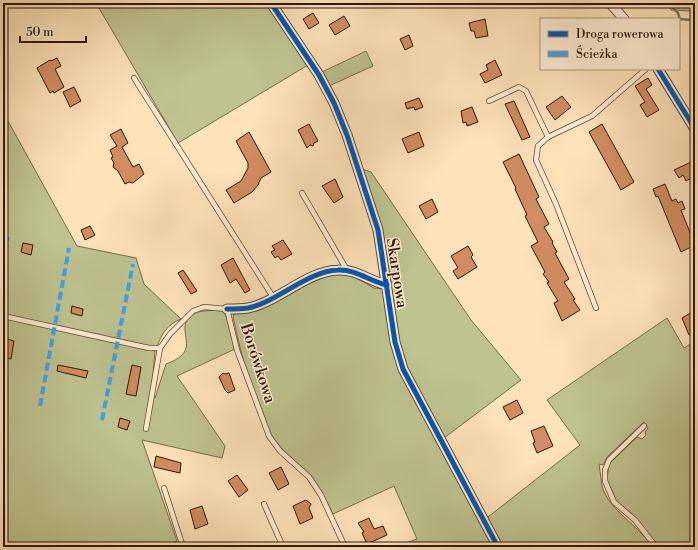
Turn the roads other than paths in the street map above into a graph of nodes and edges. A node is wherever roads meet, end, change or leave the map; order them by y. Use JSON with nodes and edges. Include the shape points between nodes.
{"nodes":[{"id":1,"x":271,"y":3,"type":"edge"},
{"id":2,"x":610,"y":3,"type":"edge"},
{"id":3,"x":623,"y":18,"type":"edge"},
{"id":4,"x":645,"y":70,"type":"edge"},
{"id":5,"x":659,"y":70,"type":"edge"},
{"id":6,"x":134,"y":78,"type":"dead end"},
{"id":7,"x":489,"y":101,"type":"dead end"},
{"id":8,"x":695,"y":129,"type":"edge"},
{"id":9,"x":548,"y":137,"type":"junction"},
{"id":10,"x":302,"y":193,"type":"dead end"},
{"id":11,"x":346,"y":270,"type":"junction"},
{"id":12,"x":387,"y":285,"type":"junction"},
{"id":13,"x":273,"y":297,"type":"junction"},
{"id":14,"x":596,"y":308,"type":"dead end"},
{"id":15,"x":227,"y":309,"type":"junction"},
{"id":16,"x":3,"y":316,"type":"edge"},
{"id":17,"x":160,"y":348,"type":"junction"},
{"id":18,"x":644,"y":426,"type":"dead end"},
{"id":19,"x":146,"y":430,"type":"dead end"},
{"id":20,"x":164,"y":488,"type":"dead end"},
{"id":21,"x":264,"y":504,"type":"dead end"},
{"id":22,"x":183,"y":547,"type":"edge"},
{"id":23,"x":283,"y":547,"type":"edge"},
{"id":24,"x":345,"y":547,"type":"edge"},
{"id":25,"x":498,"y":547,"type":"edge"},
{"id":26,"x":656,"y":547,"type":"edge"}],
"edges":[{"from":1,"to":12,"type":"street","name":"Skarpowa","via":[[319,75],[341,119],[378,230]]},
{"from":2,"to":3,"type":"street"},
{"from":4,"to":9,"type":"lane","via":[[592,116]]},
{"from":5,"to":8,"type":"street"},
{"from":6,"to":13,"type":"lane"},
{"from":7,"to":9,"type":"lane","via":[[520,88],[526,91]]},
{"from":9,"to":14,"type":"lane","via":[[538,146],[536,160]]},
{"from":10,"to":11,"type":"lane"},
{"from":11,"to":12,"type":"street","name":"Borówkowa"},
{"from":11,"to":13,"type":"street","name":"Borówkowa","via":[[326,272]]},
{"from":12,"to":25,"type":"street","name":"Skarpowa","via":[[395,342],[403,369]]},
{"from":13,"to":15,"type":"street","name":"Borówkowa","via":[[249,308]]},
{"from":15,"to":17,"type":"lane","via":[[204,307],[193,311]]},
{"from":15,"to":24,"type":"lane","name":"Borówkowa","via":[[237,350],[269,436],[280,451],[309,477],[321,494]]},
{"from":16,"to":17,"type":"lane","via":[[149,348]]},
{"from":17,"to":19,"type":"lane"},
{"from":18,"to":26,"type":"lane","via":[[609,460],[605,470],[605,481],[614,502],[636,520]]},
{"from":20,"to":22,"type":"lane"},
{"from":21,"to":23,"type":"lane"}]}
